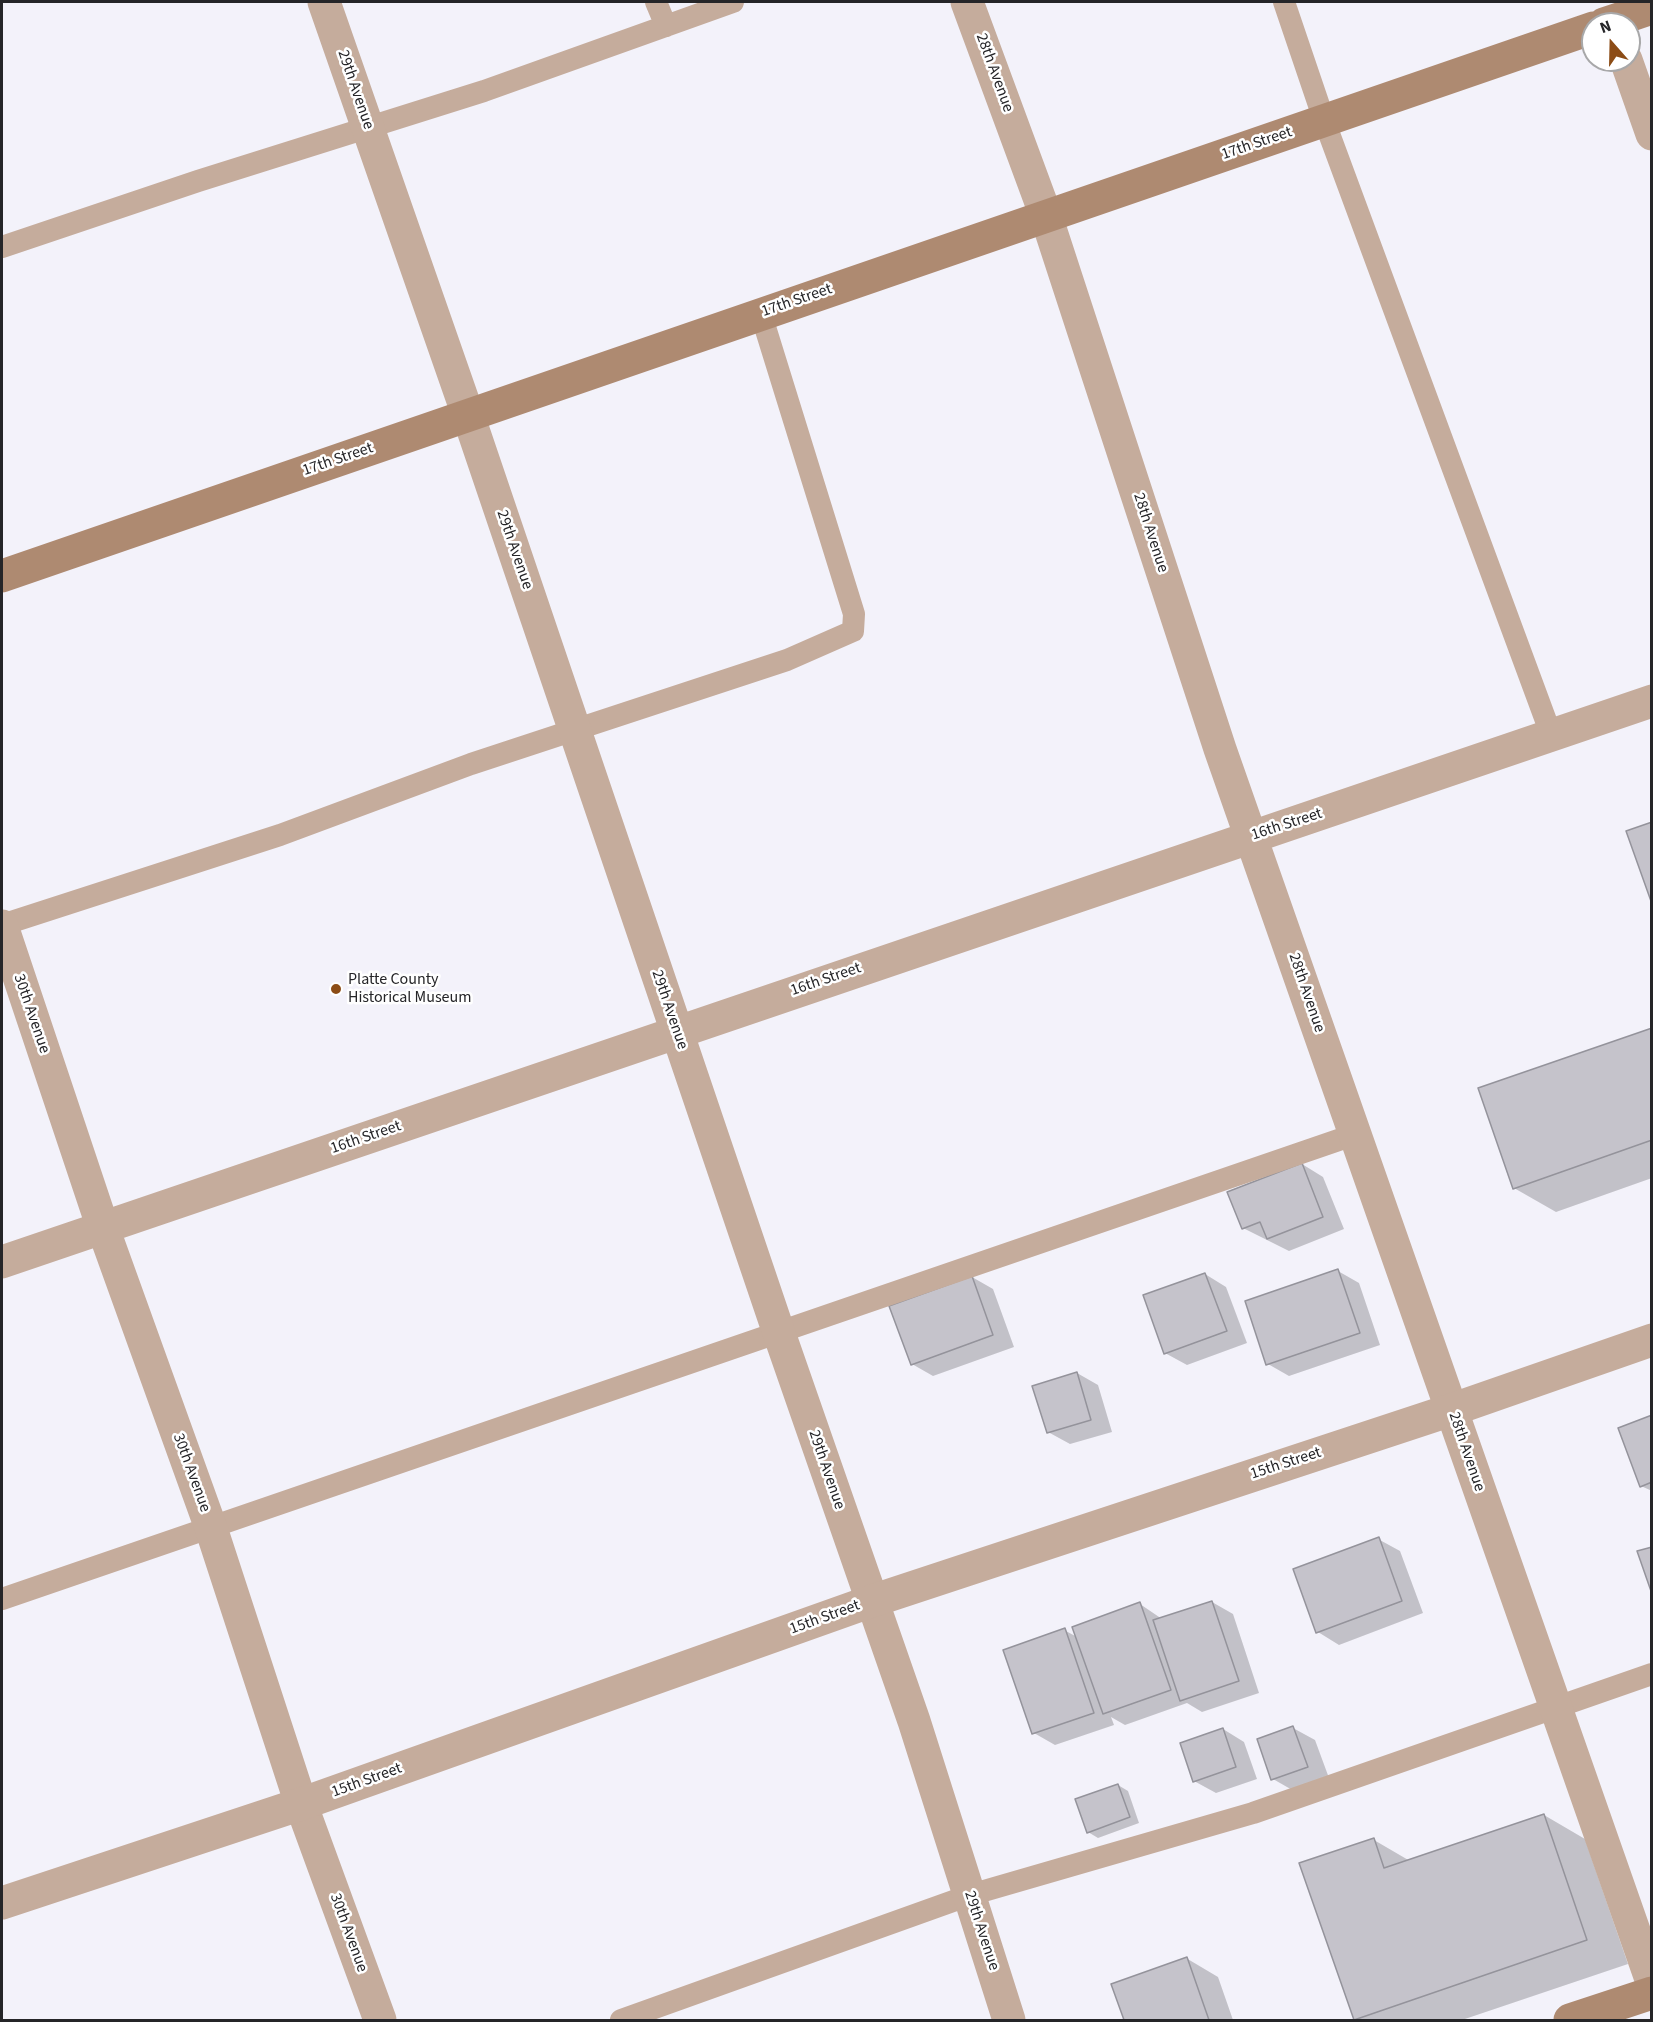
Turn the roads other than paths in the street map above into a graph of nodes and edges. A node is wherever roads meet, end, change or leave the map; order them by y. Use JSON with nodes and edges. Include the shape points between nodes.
{"nodes":[{"id":1,"x":324,"y":2,"type":"edge"},
{"id":2,"x":657,"y":2,"type":"edge"},
{"id":3,"x":733,"y":2,"type":"edge"},
{"id":4,"x":967,"y":2,"type":"edge"},
{"id":5,"x":1284,"y":2,"type":"edge"},
{"id":6,"x":1652,"y":8,"type":"edge"},
{"id":7,"x":1637,"y":12,"type":"edge"},
{"id":8,"x":666,"y":26,"type":"junction"},
{"id":9,"x":1581,"y":29,"type":"edge"},
{"id":10,"x":1630,"y":72,"type":"edge"},
{"id":11,"x":1324,"y":120,"type":"junction"},
{"id":12,"x":369,"y":128,"type":"junction"},
{"id":13,"x":1652,"y":134,"type":"edge"},
{"id":14,"x":1046,"y":216,"type":"junction"},
{"id":15,"x":2,"y":247,"type":"edge"},
{"id":16,"x":761,"y":314,"type":"junction"},
{"id":17,"x":468,"y":415,"type":"junction"},
{"id":18,"x":2,"y":576,"type":"edge"},
{"id":19,"x":1652,"y":701,"type":"edge"},
{"id":20,"x":576,"y":731,"type":"junction"},
{"id":21,"x":1552,"y":737,"type":"junction"},
{"id":22,"x":1251,"y":837,"type":"junction"},
{"id":23,"x":2,"y":925,"type":"edge"},
{"id":24,"x":676,"y":1031,"type":"junction"},
{"id":25,"x":1356,"y":1134,"type":"junction"},
{"id":26,"x":103,"y":1228,"type":"junction"},
{"id":27,"x":2,"y":1262,"type":"edge"},
{"id":28,"x":779,"y":1333,"type":"junction"},
{"id":29,"x":1652,"y":1340,"type":"edge"},
{"id":30,"x":1451,"y":1410,"type":"junction"},
{"id":31,"x":211,"y":1528,"type":"junction"},
{"id":32,"x":2,"y":1599,"type":"edge"},
{"id":33,"x":872,"y":1601,"type":"junction"},
{"id":34,"x":1652,"y":1674,"type":"edge"},
{"id":35,"x":1555,"y":1708,"type":"junction"},
{"id":36,"x":301,"y":1804,"type":"junction"},
{"id":37,"x":970,"y":1895,"type":"junction"},
{"id":38,"x":2,"y":1902,"type":"edge"},
{"id":39,"x":1652,"y":1982,"type":"edge"},
{"id":40,"x":1652,"y":1993,"type":"edge"},
{"id":41,"x":380,"y":2020,"type":"edge"},
{"id":42,"x":621,"y":2020,"type":"edge"},
{"id":43,"x":1009,"y":2020,"type":"edge"},
{"id":44,"x":1570,"y":2020,"type":"edge"}],
"edges":[{"from":1,"to":12,"type":"street","name":"29th Avenue"},
{"from":2,"to":8,"type":"lane"},
{"from":3,"to":8,"type":"lane"},
{"from":4,"to":14,"type":"street","name":"28th Avenue"},
{"from":5,"to":11,"type":"lane"},
{"from":6,"to":7,"type":"main road","name":"17th Street"},
{"from":8,"to":12,"type":"lane"},
{"from":9,"to":11,"type":"main road","name":"17th Street"},
{"from":10,"to":13,"type":"street"},
{"from":11,"to":14,"type":"main road","name":"17th Street"},
{"from":11,"to":21,"type":"lane"},
{"from":12,"to":15,"type":"lane"},
{"from":12,"to":17,"type":"street","name":"29th Avenue"},
{"from":14,"to":16,"type":"main road","name":"17th Street"},
{"from":14,"to":22,"type":"street","name":"28th Avenue"},
{"from":16,"to":17,"type":"main road","name":"17th Street"},
{"from":16,"to":20,"type":"lane","via":[[854,614],[853,631],[787,660]]},
{"from":17,"to":18,"type":"main road","name":"17th Street"},
{"from":17,"to":20,"type":"street","name":"29th Avenue"},
{"from":19,"to":21,"type":"street","name":"16th Street"},
{"from":20,"to":23,"type":"lane","via":[[471,764],[280,835]]},
{"from":20,"to":24,"type":"street","name":"29th Avenue"},
{"from":21,"to":22,"type":"street","name":"16th Street"},
{"from":22,"to":24,"type":"street","name":"16th Street"},
{"from":22,"to":25,"type":"street","name":"28th Avenue"},
{"from":23,"to":26,"type":"street","name":"30th Avenue"},
{"from":24,"to":26,"type":"street","name":"16th Street"},
{"from":24,"to":28,"type":"street","name":"29th Avenue"},
{"from":25,"to":28,"type":"lane"},
{"from":25,"to":30,"type":"street","name":"28th Avenue"},
{"from":26,"to":27,"type":"street","name":"16th Street"},
{"from":26,"to":31,"type":"street","name":"30th Avenue"},
{"from":28,"to":31,"type":"lane"},
{"from":28,"to":33,"type":"street","name":"29th Avenue"},
{"from":29,"to":30,"type":"street","name":"15th Street"},
{"from":30,"to":33,"type":"street","name":"15th Street"},
{"from":30,"to":35,"type":"street","name":"28th Avenue"},
{"from":31,"to":32,"type":"lane"},
{"from":31,"to":36,"type":"street","name":"30th Avenue"},
{"from":33,"to":36,"type":"street","name":"15th Street"},
{"from":33,"to":37,"type":"street","name":"29th Avenue"},
{"from":34,"to":35,"type":"lane"},
{"from":35,"to":37,"type":"lane","via":[[1253,1813]]},
{"from":35,"to":39,"type":"street","name":"28th Avenue"},
{"from":36,"to":38,"type":"street","name":"15th Street"},
{"from":36,"to":41,"type":"street","name":"30th Avenue"},
{"from":37,"to":42,"type":"lane"},
{"from":37,"to":43,"type":"street","name":"29th Avenue"},
{"from":40,"to":44,"type":"main road"}]}
